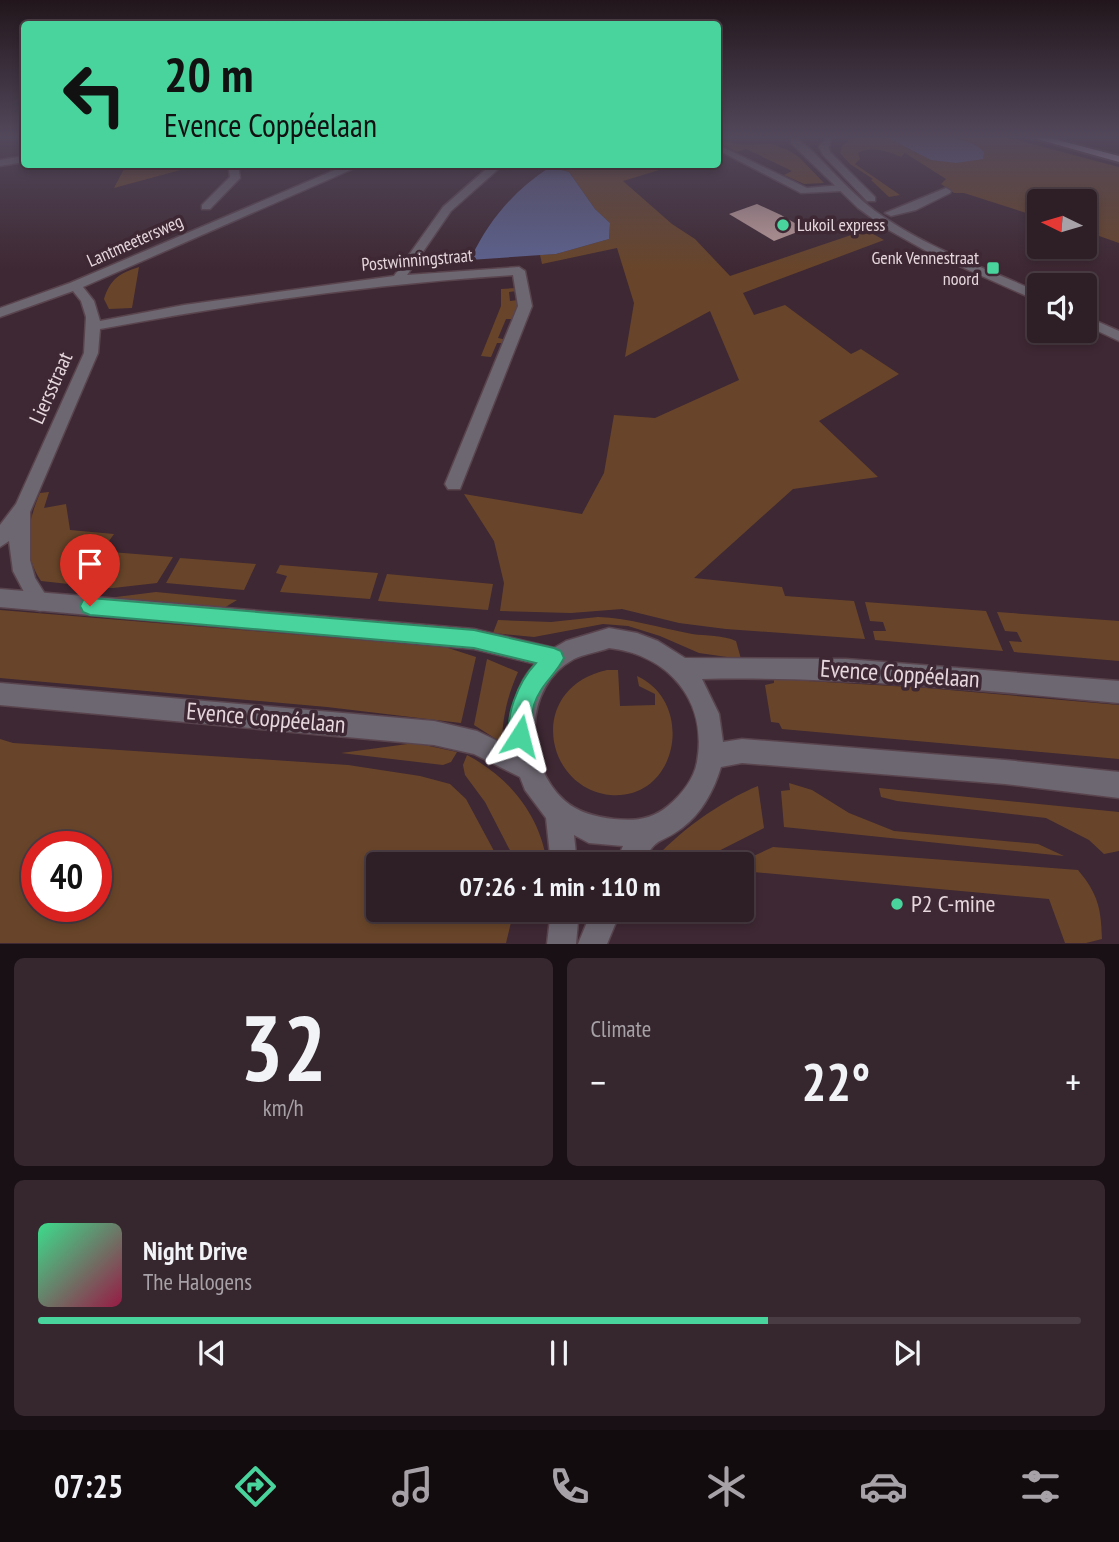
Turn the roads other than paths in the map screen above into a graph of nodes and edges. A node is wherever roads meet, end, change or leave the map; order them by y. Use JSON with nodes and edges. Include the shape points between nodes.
{"nodes":[{"id":1,"x":232,"y":181,"type":"edge"},
{"id":2,"x":319,"y":181,"type":"edge"},
{"id":3,"x":479,"y":181,"type":"edge"},
{"id":4,"x":786,"y":181,"type":"edge"},
{"id":5,"x":833,"y":181,"type":"edge"},
{"id":6,"x":852,"y":181,"type":"edge"},
{"id":7,"x":841,"y":188,"type":"junction"},
{"id":8,"x":946,"y":191,"type":"dead end"},
{"id":9,"x":206,"y":206,"type":"dead end"},
{"id":10,"x":891,"y":212,"type":"junction"},
{"id":11,"x":189,"y":225,"type":"dead end"},
{"id":12,"x":182,"y":239,"type":"junction"},
{"id":13,"x":980,"y":269,"type":"junction"},
{"id":14,"x":398,"y":279,"type":"junction"},
{"id":15,"x":75,"y":286,"type":"junction"},
{"id":16,"x":1027,"y":292,"type":"edge"},
{"id":17,"x":0,"y":313,"type":"edge"},
{"id":18,"x":95,"y":326,"type":"junction"},
{"id":19,"x":1097,"y":326,"type":"edge"},
{"id":20,"x":1119,"y":337,"type":"edge"},
{"id":21,"x":454,"y":484,"type":"dead end"},
{"id":22,"x":23,"y":508,"type":"junction"},
{"id":23,"x":0,"y":539,"type":"edge"},
{"id":24,"x":0,"y":598,"type":"edge"},
{"id":25,"x":40,"y":602,"type":"junction"},
{"id":26,"x":554,"y":658,"type":"junction"},
{"id":27,"x":681,"y":669,"type":"junction"},
{"id":28,"x":1119,"y":692,"type":"edge"},
{"id":29,"x":0,"y":694,"type":"edge"},
{"id":30,"x":710,"y":756,"type":"junction"},
{"id":31,"x":526,"y":767,"type":"junction"},
{"id":32,"x":1119,"y":785,"type":"edge"},
{"id":33,"x":558,"y":812,"type":"junction"},
{"id":34,"x":645,"y":833,"type":"junction"},
{"id":35,"x":563,"y":852,"type":"edge"},
{"id":36,"x":635,"y":852,"type":"edge"},
{"id":37,"x":564,"y":922,"type":"edge"},
{"id":38,"x":602,"y":922,"type":"edge"},
{"id":39,"x":561,"y":943,"type":"edge"},
{"id":40,"x":592,"y":943,"type":"edge"}],
"edges":[{"from":1,"to":9,"type":"street"},
{"from":2,"to":12,"type":"street","name":"Lantmeetersweg"},
{"from":3,"to":14,"type":"street","via":[[447,209]]},
{"from":4,"to":7,"type":"street","via":[[806,191]]},
{"from":5,"to":7,"type":"street"},
{"from":6,"to":10,"type":"street"},
{"from":7,"to":13,"type":"street","via":[[905,234]]},
{"from":8,"to":10,"type":"street","via":[[912,208]]},
{"from":10,"to":13,"type":"street"},
{"from":11,"to":12,"type":"street"},
{"from":12,"to":15,"type":"street","name":"Lantmeetersweg"},
{"from":13,"to":16,"type":"street"},
{"from":14,"to":18,"type":"street","name":"Postwinningstraat"},
{"from":14,"to":21,"type":"street","name":"Postwinningstraat","via":[[519,271],[526,306]]},
{"from":15,"to":17,"type":"street","name":"Lantmeetersweg"},
{"from":15,"to":18,"type":"street","via":[[88,299]]},
{"from":18,"to":22,"type":"street","name":"Liersstraat","via":[[91,353]]},
{"from":19,"to":20,"type":"street"},
{"from":22,"to":23,"type":"street","name":"Liersstraat"},
{"from":22,"to":25,"type":"street","name":"Liersstraat","via":[[17,539],[19,566]]},
{"from":24,"to":25,"type":"street"},
{"from":25,"to":26,"type":"street","via":[[474,639]]},
{"from":26,"to":27,"type":"street","via":[[589,640],[628,640],[647,646]]},
{"from":26,"to":31,"type":"street","via":[[536,678],[523,705],[520,736]]},
{"from":27,"to":28,"type":"street","name":"Evence Coppéelaan","via":[[813,668]]},
{"from":27,"to":30,"type":"street","via":[[705,709],[711,732]]},
{"from":29,"to":31,"type":"street","name":"Evence Coppéelaan","via":[[434,733],[477,743]]},
{"from":30,"to":32,"type":"street","via":[[760,752]]},
{"from":30,"to":34,"type":"street","via":[[703,782],[690,804],[669,822]]},
{"from":31,"to":33,"type":"street","via":[[544,799]]},
{"from":33,"to":34,"type":"street","via":[[584,828],[614,836]]},
{"from":33,"to":35,"type":"street"},
{"from":34,"to":36,"type":"street"},
{"from":37,"to":39,"type":"street"},
{"from":38,"to":40,"type":"street"}]}
